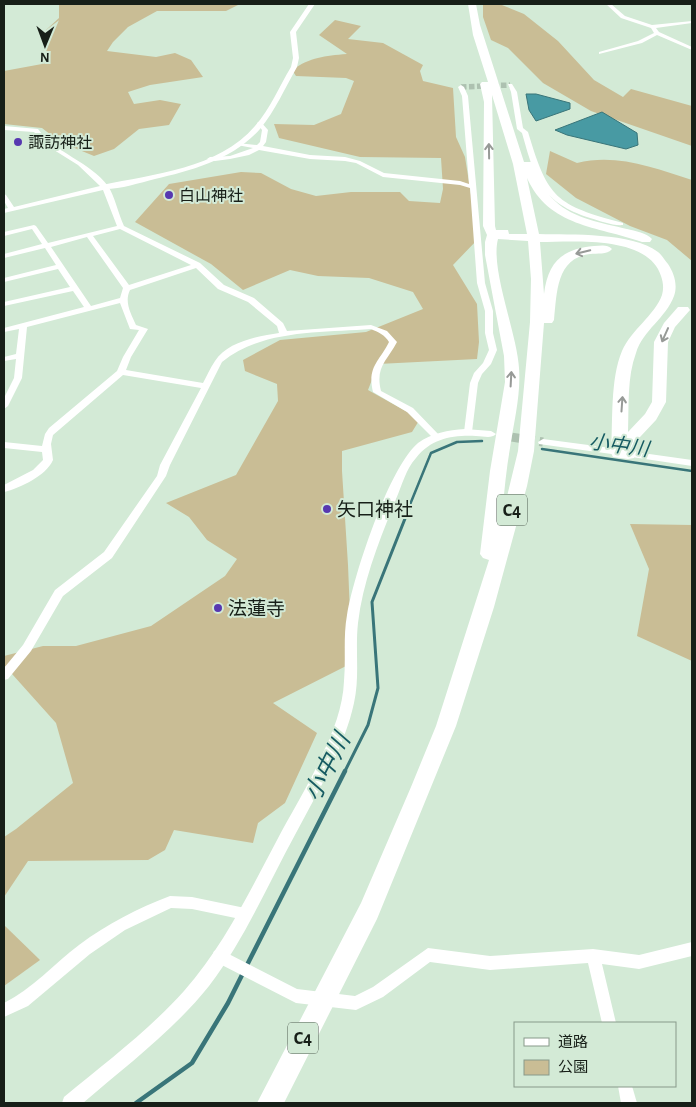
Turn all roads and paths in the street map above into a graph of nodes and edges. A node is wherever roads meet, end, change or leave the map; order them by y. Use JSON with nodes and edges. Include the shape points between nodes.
{"nodes":[{"id":1,"x":312,"y":4,"type":"edge"},
{"id":2,"x":472,"y":4,"type":"edge"},
{"id":3,"x":608,"y":4,"type":"edge"},
{"id":4,"x":692,"y":22,"type":"edge"},
{"id":5,"x":475,"y":24,"type":"junction"},
{"id":6,"x":652,"y":27,"type":"junction"},
{"id":7,"x":657,"y":33,"type":"junction"},
{"id":8,"x":479,"y":44,"type":"junction"},
{"id":9,"x":692,"y":49,"type":"edge"},
{"id":10,"x":601,"y":53,"type":"dead end"},
{"id":11,"x":510,"y":85,"type":"dead end"},
{"id":12,"x":461,"y":87,"type":"dead end"},
{"id":13,"x":504,"y":114,"type":"junction"},
{"id":14,"x":260,"y":123,"type":"junction"},
{"id":15,"x":5,"y":130,"type":"edge"},
{"id":16,"x":239,"y":144,"type":"junction"},
{"id":17,"x":258,"y":148,"type":"junction"},
{"id":18,"x":210,"y":159,"type":"junction"},
{"id":19,"x":105,"y":187,"type":"junction"},
{"id":20,"x":474,"y":187,"type":"junction"},
{"id":21,"x":4,"y":196,"type":"edge"},
{"id":22,"x":12,"y":209,"type":"junction"},
{"id":23,"x":4,"y":211,"type":"edge"},
{"id":24,"x":621,"y":224,"type":"dead end"},
{"id":25,"x":121,"y":227,"type":"junction"},
{"id":26,"x":4,"y":234,"type":"edge"},
{"id":27,"x":503,"y":234,"type":"junction"},
{"id":28,"x":89,"y":235,"type":"junction"},
{"id":29,"x":47,"y":246,"type":"junction"},
{"id":30,"x":4,"y":256,"type":"edge"},
{"id":31,"x":666,"y":256,"type":"junction"},
{"id":32,"x":197,"y":265,"type":"junction"},
{"id":33,"x":60,"y":266,"type":"junction"},
{"id":34,"x":4,"y":280,"type":"edge"},
{"id":35,"x":74,"y":288,"type":"junction"},
{"id":36,"x":127,"y":288,"type":"junction"},
{"id":37,"x":692,"y":295,"type":"edge"},
{"id":38,"x":122,"y":300,"type":"junction"},
{"id":39,"x":4,"y":304,"type":"edge"},
{"id":40,"x":89,"y":309,"type":"junction"},
{"id":41,"x":23,"y":326,"type":"junction"},
{"id":42,"x":4,"y":330,"type":"edge"},
{"id":43,"x":284,"y":334,"type":"junction"},
{"id":44,"x":21,"y":356,"type":"junction"},
{"id":45,"x":4,"y":359,"type":"edge"},
{"id":46,"x":122,"y":372,"type":"junction"},
{"id":47,"x":207,"y":386,"type":"junction"},
{"id":48,"x":4,"y":406,"type":"edge"},
{"id":49,"x":498,"y":431,"type":"junction"},
{"id":50,"x":468,"y":432,"type":"junction"},
{"id":51,"x":436,"y":436,"type":"junction"},
{"id":52,"x":543,"y":442,"type":"tunnel mouth"},
{"id":53,"x":4,"y":445,"type":"edge"},
{"id":54,"x":45,"y":449,"type":"junction"},
{"id":55,"x":526,"y":451,"type":"junction"},
{"id":56,"x":624,"y":453,"type":"junction"},
{"id":57,"x":692,"y":463,"type":"edge"},
{"id":58,"x":4,"y":489,"type":"edge"},
{"id":59,"x":489,"y":554,"type":"junction"},
{"id":60,"x":4,"y":676,"type":"edge"},
{"id":61,"x":246,"y":914,"type":"junction"},
{"id":62,"x":692,"y":949,"type":"edge"},
{"id":63,"x":220,"y":956,"type":"junction"},
{"id":64,"x":593,"y":956,"type":"junction"},
{"id":65,"x":335,"y":973,"type":"junction"},
{"id":66,"x":4,"y":1010,"type":"edge"},
{"id":67,"x":610,"y":1022,"type":"edge"},
{"id":68,"x":625,"y":1087,"type":"edge"},
{"id":69,"x":70,"y":1103,"type":"edge"},
{"id":70,"x":270,"y":1103,"type":"edge"},
{"id":71,"x":629,"y":1103,"type":"edge"}],
"edges":[{"from":1,"to":14,"type":"street","via":[[293,32],[294,67]]},
{"from":2,"to":5,"type":"highway","number":"C4"},
{"from":3,"to":6,"type":"street","via":[[623,17]]},
{"from":4,"to":6,"type":"street"},
{"from":5,"to":8,"type":"highway","number":"C4"},
{"from":5,"to":13,"type":"highway","number":"C4"},
{"from":6,"to":7,"type":"street"},
{"from":7,"to":9,"type":"street"},
{"from":7,"to":10,"type":"street","via":[[640,42]]},
{"from":27,"to":8,"type":"highway","one_way":true,"via":[[489,226],[488,102]]},
{"from":8,"to":59,"type":"highway","number":"C4","via":[[519,184],[531,278],[529,374],[519,440]]},
{"from":11,"to":24,"type":"street","via":[[520,130],[525,132],[531,156],[546,190],[558,203],[572,211]]},
{"from":12,"to":20,"type":"street","via":[[465,96]]},
{"from":13,"to":31,"type":"highway","via":[[537,187],[548,202],[566,214],[636,235]]},
{"from":13,"to":55,"type":"highway","number":"C4","via":[[526,194],[537,279],[537,322]]},
{"from":14,"to":16,"type":"street"},
{"from":14,"to":17,"type":"street","via":[[265,130],[263,143]]},
{"from":15,"to":19,"type":"street","via":[[36,130],[43,142],[72,159]]},
{"from":16,"to":17,"type":"street"},
{"from":16,"to":18,"type":"street"},
{"from":17,"to":18,"type":"street","via":[[223,160]]},
{"from":17,"to":20,"type":"street","via":[[345,159],[383,175]]},
{"from":18,"to":19,"type":"street","via":[[179,170]]},
{"from":19,"to":22,"type":"street"},
{"from":19,"to":25,"type":"street"},
{"from":20,"to":50,"type":"street","via":[[481,284],[489,311],[493,350],[474,382]]},
{"from":21,"to":22,"type":"street"},
{"from":22,"to":23,"type":"street"},
{"from":25,"to":28,"type":"street"},
{"from":25,"to":32,"type":"street"},
{"from":26,"to":29,"type":"street","via":[[34,227]]},
{"from":27,"to":31,"type":"highway","via":[[604,240]]},
{"from":49,"to":27,"type":"highway","one_way":true,"via":[[512,381],[512,358],[492,269],[490,241]]},
{"from":28,"to":29,"type":"street"},
{"from":28,"to":36,"type":"street"},
{"from":29,"to":30,"type":"street"},
{"from":29,"to":33,"type":"street"},
{"from":31,"to":55,"type":"highway","one_way":true,"via":[[598,249],[578,253],[558,265],[552,278],[535,413]]},
{"from":56,"to":31,"type":"highway","one_way":true,"via":[[625,367],[630,348],[676,302],[682,289],[678,274]]},
{"from":32,"to":36,"type":"street"},
{"from":32,"to":43,"type":"street","via":[[220,287],[251,300],[280,325]]},
{"from":33,"to":34,"type":"street"},
{"from":33,"to":35,"type":"street"},
{"from":35,"to":39,"type":"street"},
{"from":35,"to":40,"type":"street"},
{"from":36,"to":38,"type":"street"},
{"from":37,"to":56,"type":"highway","one_way":true,"via":[[665,333],[660,350],[656,411],[632,435]]},
{"from":38,"to":40,"type":"street"},
{"from":38,"to":46,"type":"street","via":[[133,327],[144,329]]},
{"from":40,"to":41,"type":"street"},
{"from":41,"to":42,"type":"street"},
{"from":41,"to":44,"type":"street"},
{"from":43,"to":47,"type":"street","via":[[228,351],[219,361]]},
{"from":43,"to":51,"type":"street","via":[[371,327],[390,336],[393,342],[374,374],[377,392],[410,410]]},
{"from":44,"to":45,"type":"street"},
{"from":44,"to":48,"type":"street","via":[[18,378]]},
{"from":46,"to":47,"type":"street"},
{"from":46,"to":54,"type":"street","via":[[49,433]]},
{"from":47,"to":60,"type":"street","via":[[161,476],[119,542],[108,555],[59,593],[43,623]]},
{"from":49,"to":50,"type":"street"},
{"from":49,"to":59,"type":"highway","via":[[501,454]]},
{"from":50,"to":51,"type":"street"},
{"from":51,"to":61,"type":"street","via":[[412,453],[395,488],[358,585],[352,618],[347,705],[318,776]]},
{"from":52,"to":56,"type":"street"},
{"from":53,"to":54,"type":"street"},
{"from":54,"to":58,"type":"street","via":[[46,465]]},
{"from":55,"to":65,"type":"highway","number":"C4","via":[[485,607],[446,726],[368,910]]},
{"from":56,"to":57,"type":"street"},
{"from":59,"to":65,"type":"highway","number":"C4","via":[[447,693]]},
{"from":61,"to":63,"type":"street"},
{"from":61,"to":66,"type":"street","via":[[170,902],[120,925],[85,949],[23,1001]]},
{"from":62,"to":64,"type":"street","via":[[639,962]]},
{"from":63,"to":64,"type":"street","via":[[296,996],[356,1004],[428,955],[490,963]]},
{"from":63,"to":69,"type":"street","via":[[190,996],[170,1016]]},
{"from":64,"to":67,"type":"street"},
{"from":65,"to":70,"type":"highway","number":"C4"},
{"from":68,"to":71,"type":"street"}]}
